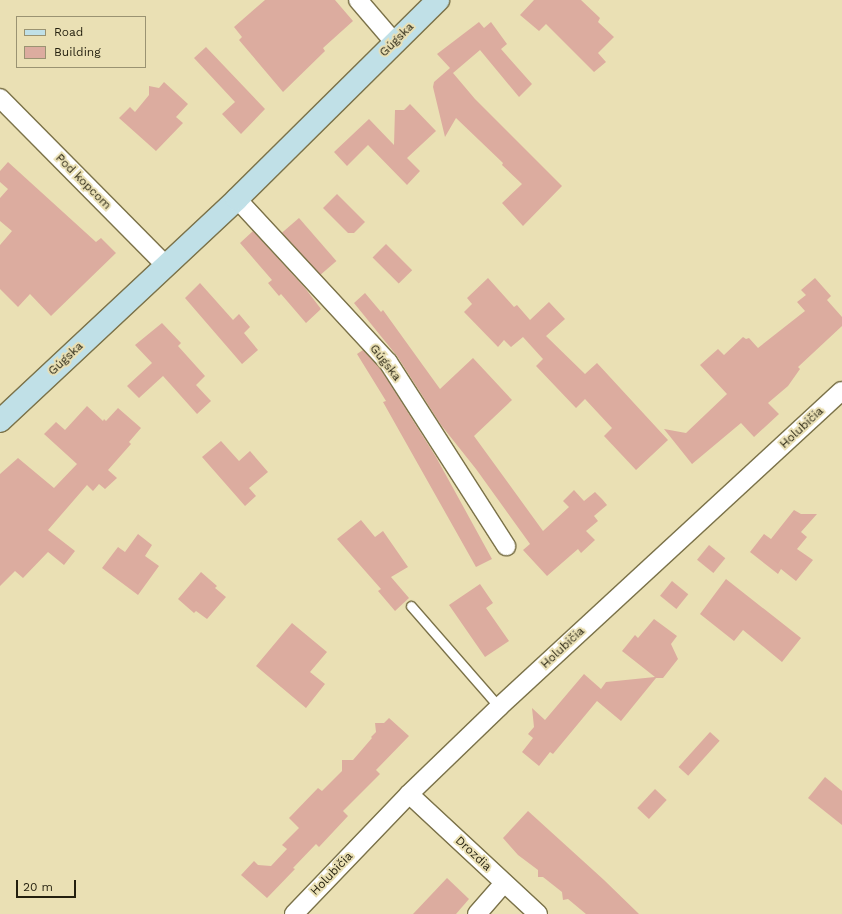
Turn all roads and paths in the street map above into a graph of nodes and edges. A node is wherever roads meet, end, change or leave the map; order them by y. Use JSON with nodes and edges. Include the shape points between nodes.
{"nodes":[{"id":1,"x":358,"y":0,"type":"edge"},
{"id":2,"x":438,"y":0,"type":"edge"},
{"id":3,"x":395,"y":43,"type":"junction"},
{"id":4,"x":0,"y":98,"type":"edge"},
{"id":5,"x":237,"y":199,"type":"junction"},
{"id":6,"x":165,"y":265,"type":"junction"},
{"id":7,"x":842,"y":391,"type":"edge"},
{"id":8,"x":0,"y":421,"type":"edge"},
{"id":9,"x":506,"y":546,"type":"dead end"},
{"id":10,"x":411,"y":606,"type":"dead end"},
{"id":11,"x":500,"y":707,"type":"junction"},
{"id":12,"x":409,"y":794,"type":"junction"},
{"id":13,"x":504,"y":883,"type":"junction"},
{"id":14,"x":294,"y":914,"type":"edge"},
{"id":15,"x":477,"y":914,"type":"edge"},
{"id":16,"x":538,"y":914,"type":"edge"}],
"edges":[{"from":1,"to":3,"type":"street"},
{"from":2,"to":3,"type":"main road","name":"Gúgska"},
{"from":3,"to":5,"type":"main road","name":"Gúgska"},
{"from":4,"to":6,"type":"street","name":"Pod kopcom"},
{"from":5,"to":6,"type":"main road","name":"Gúgska"},
{"from":5,"to":9,"type":"street","name":"Gúgska","via":[[388,362]]},
{"from":6,"to":8,"type":"main road","name":"Gúgska"},
{"from":7,"to":11,"type":"street","name":"Holubičia"},
{"from":10,"to":11,"type":"lane"},
{"from":11,"to":12,"type":"street","name":"Holubičia"},
{"from":12,"to":13,"type":"street","name":"Drozdia"},
{"from":12,"to":14,"type":"street","name":"Holubičia"},
{"from":13,"to":15,"type":"street"},
{"from":13,"to":16,"type":"street","name":"Drozdia"}]}
